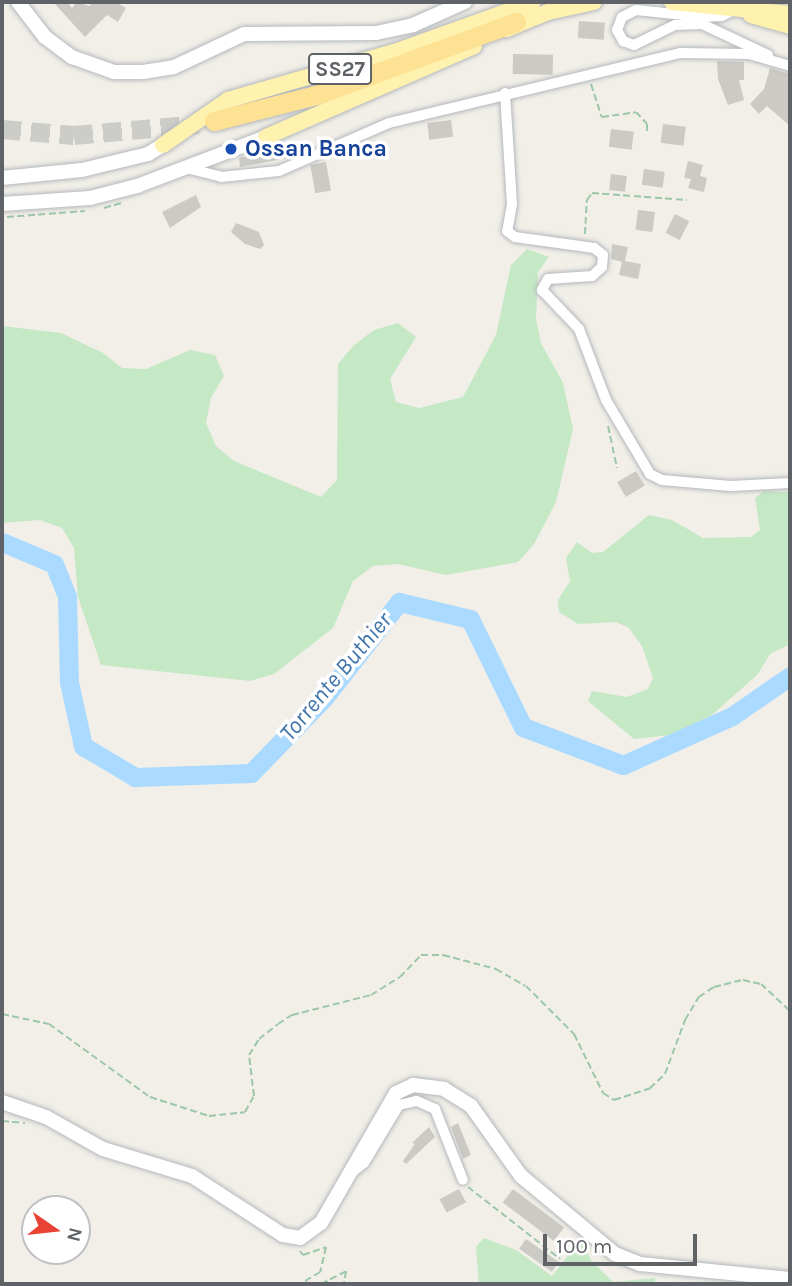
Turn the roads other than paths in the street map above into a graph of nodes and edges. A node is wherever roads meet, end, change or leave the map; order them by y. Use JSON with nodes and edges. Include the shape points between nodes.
{"nodes":[{"id":1,"x":18,"y":2,"type":"edge"},
{"id":2,"x":465,"y":2,"type":"edge"},
{"id":3,"x":594,"y":2,"type":"edge"},
{"id":4,"x":671,"y":2,"type":"edge"},
{"id":5,"x":528,"y":3,"type":"edge"},
{"id":6,"x":736,"y":8,"type":"junction"},
{"id":7,"x":790,"y":14,"type":"edge"},
{"id":8,"x":516,"y":22,"type":"junction"},
{"id":9,"x":790,"y":26,"type":"edge"},
{"id":10,"x":778,"y":63,"type":"junction"},
{"id":11,"x":790,"y":66,"type":"edge"},
{"id":12,"x":505,"y":93,"type":"junction"},
{"id":13,"x":214,"y":121,"type":"tunnel mouth"},
{"id":14,"x":266,"y":137,"type":"joint"},
{"id":15,"x":163,"y":145,"type":"joint"},
{"id":16,"x":186,"y":168,"type":"junction"},
{"id":17,"x":2,"y":178,"type":"edge"},
{"id":18,"x":2,"y":204,"type":"edge"},
{"id":19,"x":790,"y":483,"type":"edge"},
{"id":20,"x":2,"y":1102,"type":"edge"},
{"id":21,"x":346,"y":1177,"type":"junction"},
{"id":22,"x":463,"y":1180,"type":"road end"},
{"id":23,"x":790,"y":1279,"type":"edge"}],
"edges":[{"from":1,"to":2,"type":"main road","via":[[46,37],[72,57],[114,72],[143,72],[174,66],[244,34],[376,33],[413,25]]},
{"from":3,"to":8,"type":"main road","number":"SS27"},
{"from":4,"to":6,"type":"main road"},
{"from":5,"to":15,"type":"main road","number":"SS27","via":[[400,50],[229,100]]},
{"from":6,"to":7,"type":"main road"},
{"from":6,"to":9,"type":"main road","via":[[760,20]]},
{"from":6,"to":10,"type":"street","via":[[713,17],[636,10],[622,17],[617,30],[623,41],[634,45],[675,24],[702,24]]},
{"from":8,"to":13,"type":"highway","via":[[316,95]]},
{"from":8,"to":14,"type":"main road","number":"SS27","via":[[408,76]]},
{"from":10,"to":11,"type":"street"},
{"from":10,"to":12,"type":"street","via":[[749,54],[693,52]]},
{"from":12,"to":16,"type":"street","via":[[390,123],[279,171],[221,177]]},
{"from":12,"to":19,"type":"street","via":[[513,204],[507,231],[515,237],[583,246],[603,255],[593,276],[548,279],[542,290],[579,329],[606,400],[650,474],[662,480],[731,486]]},
{"from":14,"to":16,"type":"main road","number":"SS27"},
{"from":15,"to":17,"type":"main road","number":"SS27","via":[[148,154],[82,170]]},
{"from":16,"to":18,"type":"main road","number":"SS27","via":[[90,198]]},
{"from":20,"to":21,"type":"main road","via":[[47,1117],[103,1149],[192,1176],[283,1235],[300,1238],[315,1231]]},
{"from":21,"to":22,"type":"street","via":[[364,1163],[399,1105],[417,1101],[435,1109]]},
{"from":21,"to":23,"type":"main road","via":[[396,1093],[413,1085],[444,1089],[471,1106],[521,1176],[615,1254],[640,1264]]}]}
